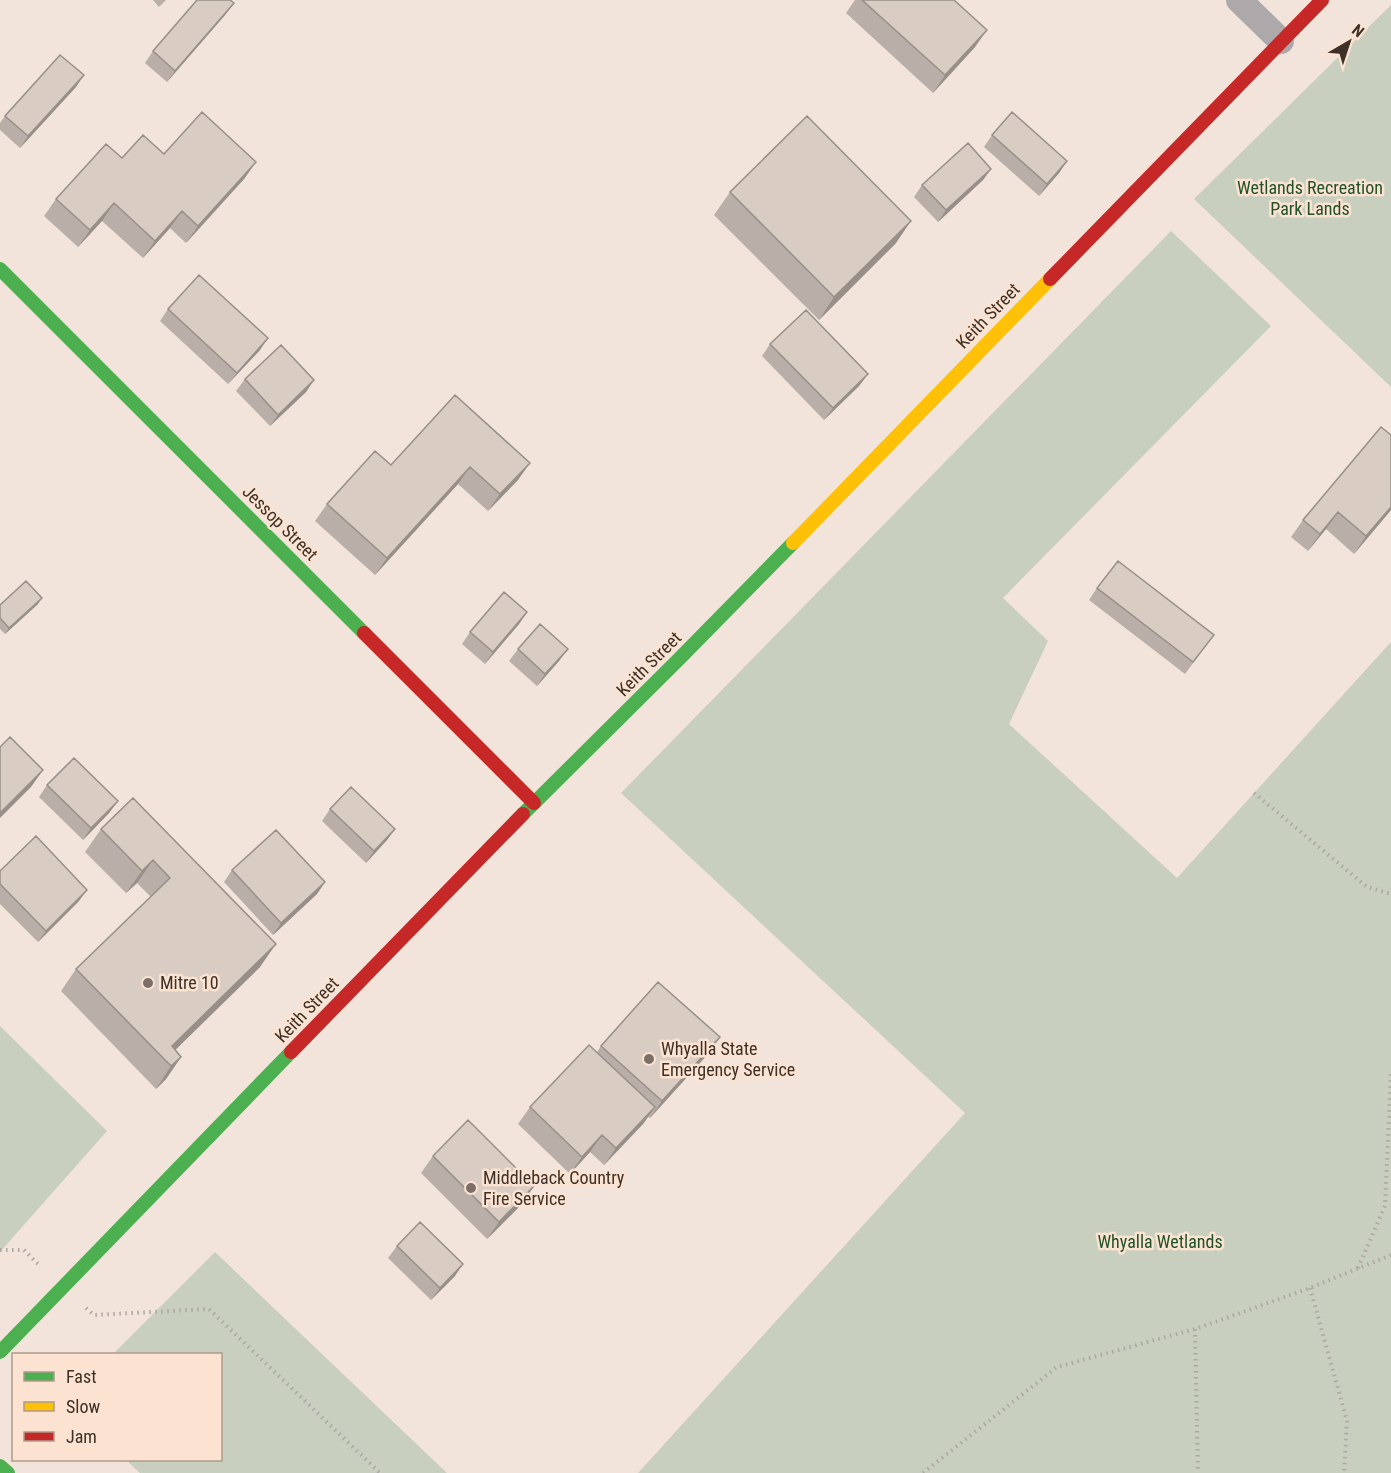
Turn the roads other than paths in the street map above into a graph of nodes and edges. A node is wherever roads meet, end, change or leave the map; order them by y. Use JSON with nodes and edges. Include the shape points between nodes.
{"nodes":[{"id":1,"x":1239,"y":0,"type":"edge"},
{"id":2,"x":1322,"y":0,"type":"edge"},
{"id":3,"x":1281,"y":41,"type":"junction"},
{"id":4,"x":0,"y":269,"type":"edge"},
{"id":5,"x":534,"y":803,"type":"junction"},
{"id":6,"x":0,"y":1352,"type":"edge"},
{"id":7,"x":0,"y":1466,"type":"edge"},
{"id":8,"x":8,"y":1473,"type":"edge"}],
"edges":[{"from":1,"to":3,"type":"street"},
{"from":2,"to":3,"type":"main road","name":"Keith Street"},
{"from":3,"to":5,"type":"main road","name":"Keith Street"},
{"from":4,"to":5,"type":"main road","name":"Jessop Street"},
{"from":5,"to":6,"type":"main road","name":"Keith Street"},
{"from":7,"to":8,"type":"main road"}]}
